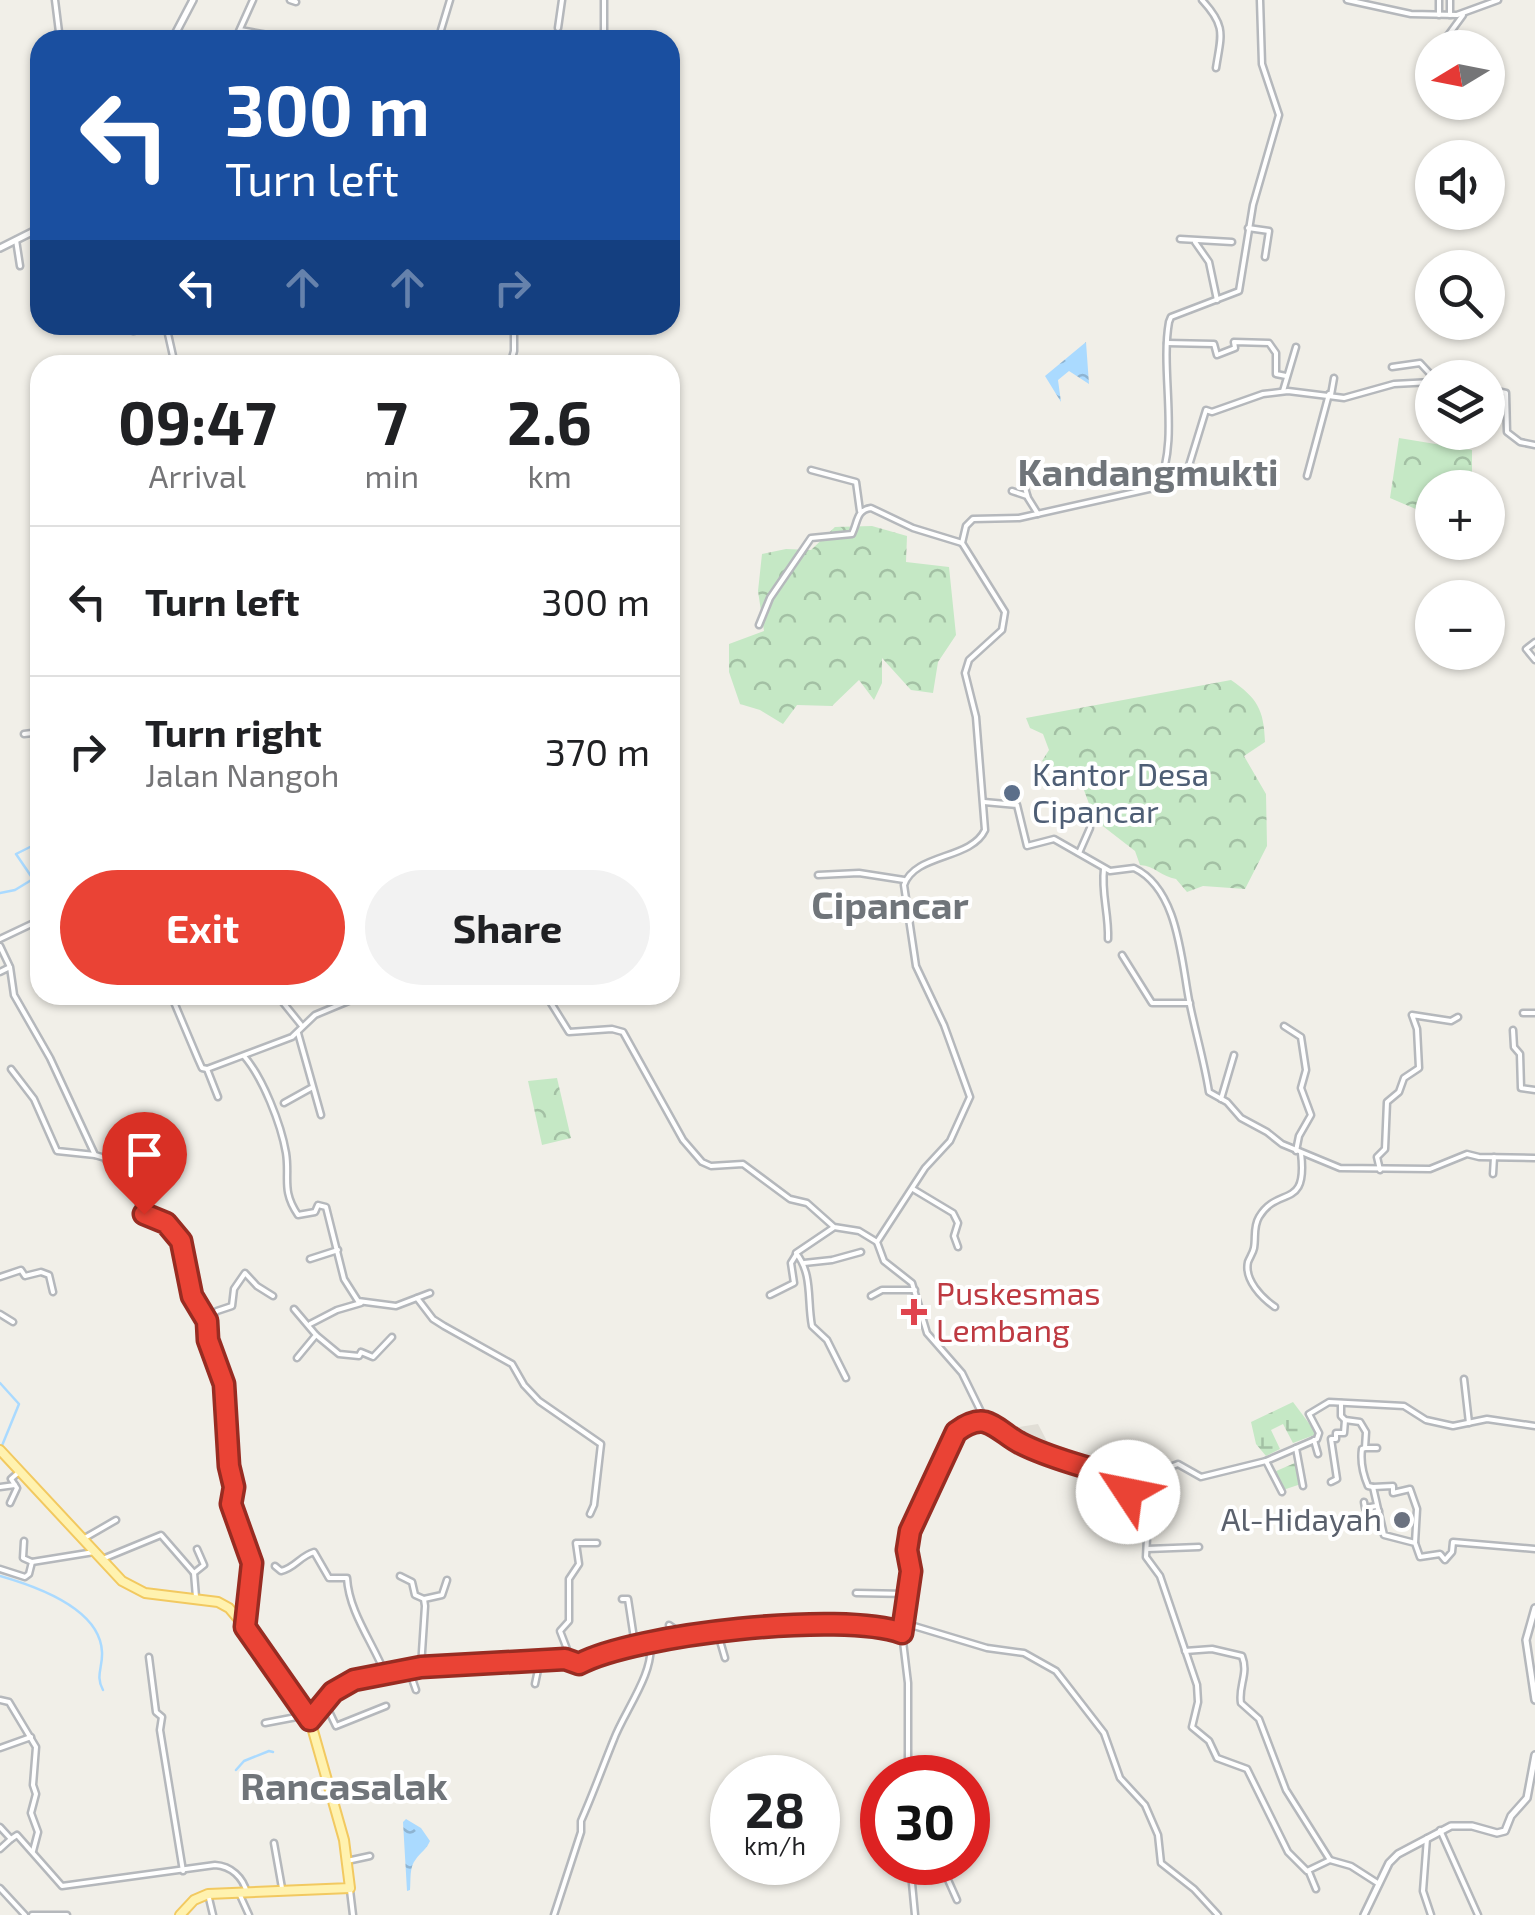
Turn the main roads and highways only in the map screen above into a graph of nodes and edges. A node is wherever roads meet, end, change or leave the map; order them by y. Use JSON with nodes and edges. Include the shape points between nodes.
{"nodes":[{"id":1,"x":1,"y":1452,"type":"edge"},
{"id":2,"x":180,"y":1915,"type":"edge"}],
"edges":[{"from":1,"to":2,"type":"main road","via":[[136,1590],[225,1605],[318,1740],[350,1888],[208,1894]]}]}
